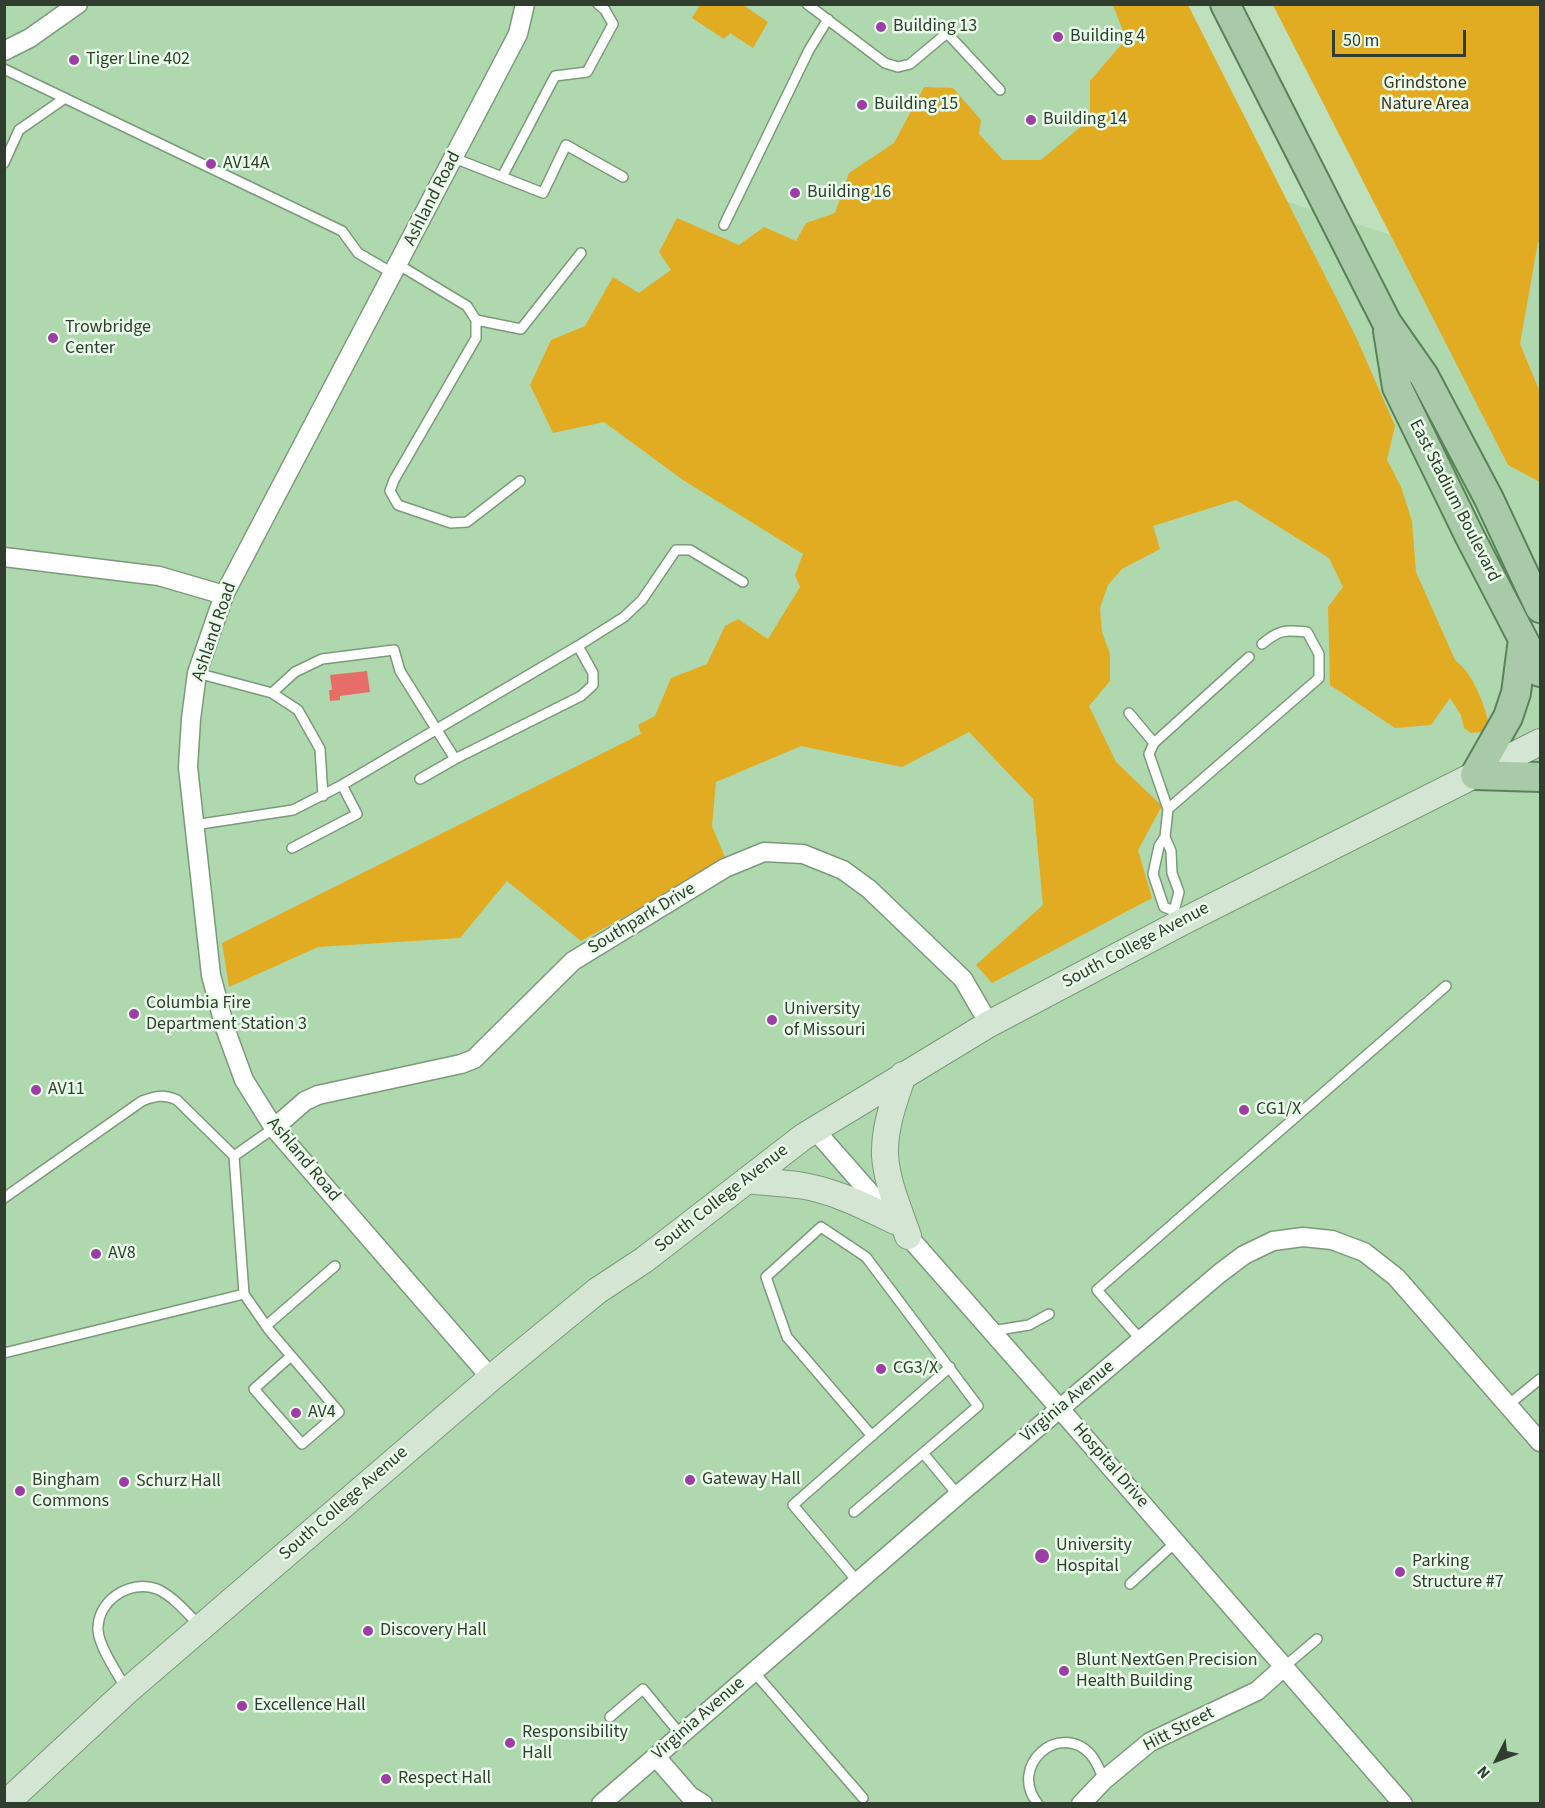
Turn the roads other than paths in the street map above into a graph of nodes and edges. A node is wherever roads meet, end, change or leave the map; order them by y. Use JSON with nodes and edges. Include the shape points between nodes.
{"nodes":[{"id":1,"x":78,"y":4,"type":"edge"},
{"id":2,"x":525,"y":4,"type":"edge"},
{"id":3,"x":598,"y":4,"type":"edge"},
{"id":4,"x":807,"y":4,"type":"edge"},
{"id":5,"x":1225,"y":4,"type":"edge"},
{"id":6,"x":828,"y":20,"type":"junction"},
{"id":7,"x":4,"y":51,"type":"edge"},
{"id":8,"x":4,"y":69,"type":"edge"},
{"id":9,"x":1000,"y":90,"type":"dead end"},
{"id":10,"x":65,"y":98,"type":"junction"},
{"id":11,"x":454,"y":158,"type":"junction"},
{"id":12,"x":4,"y":163,"type":"edge"},
{"id":13,"x":502,"y":177,"type":"junction"},
{"id":14,"x":622,"y":177,"type":"dead end"},
{"id":15,"x":724,"y":225,"type":"dead end"},
{"id":16,"x":581,"y":253,"type":"dead end"},
{"id":17,"x":396,"y":269,"type":"junction"},
{"id":18,"x":476,"y":320,"type":"junction"},
{"id":19,"x":1387,"y":323,"type":"junction"},
{"id":20,"x":520,"y":481,"type":"dead end"},
{"id":21,"x":4,"y":557,"type":"edge"},
{"id":22,"x":743,"y":582,"type":"dead end"},
{"id":23,"x":224,"y":595,"type":"junction"},
{"id":24,"x":1540,"y":608,"type":"edge"},
{"id":25,"x":1523,"y":639,"type":"junction"},
{"id":26,"x":1263,"y":644,"type":"dead end"},
{"id":27,"x":578,"y":646,"type":"junction"},
{"id":28,"x":1249,"y":657,"type":"dead end"},
{"id":29,"x":1540,"y":672,"type":"edge"},
{"id":30,"x":197,"y":673,"type":"junction"},
{"id":31,"x":272,"y":693,"type":"junction"},
{"id":32,"x":1129,"y":713,"type":"dead end"},
{"id":33,"x":438,"y":730,"type":"junction"},
{"id":34,"x":1540,"y":742,"type":"edge"},
{"id":35,"x":1154,"y":743,"type":"junction"},
{"id":36,"x":455,"y":759,"type":"junction"},
{"id":37,"x":1475,"y":775,"type":"junction"},
{"id":38,"x":1540,"y":777,"type":"edge"},
{"id":39,"x":420,"y":779,"type":"dead end"},
{"id":40,"x":342,"y":785,"type":"junction"},
{"id":41,"x":323,"y":796,"type":"junction"},
{"id":42,"x":1168,"y":809,"type":"junction"},
{"id":43,"x":194,"y":825,"type":"junction"},
{"id":44,"x":1164,"y":837,"type":"junction"},
{"id":45,"x":292,"y":848,"type":"dead end"},
{"id":46,"x":1177,"y":917,"type":"junction"},
{"id":47,"x":1446,"y":986,"type":"dead end"},
{"id":48,"x":989,"y":1024,"type":"junction"},
{"id":49,"x":903,"y":1075,"type":"junction"},
{"id":50,"x":274,"y":1128,"type":"junction"},
{"id":51,"x":814,"y":1129,"type":"junction"},
{"id":52,"x":234,"y":1156,"type":"junction"},
{"id":53,"x":747,"y":1180,"type":"junction"},
{"id":54,"x":4,"y":1198,"type":"edge"},
{"id":55,"x":902,"y":1228,"type":"junction"},
{"id":56,"x":336,"y":1266,"type":"dead end"},
{"id":57,"x":244,"y":1294,"type":"junction"},
{"id":58,"x":1049,"y":1314,"type":"dead end"},
{"id":59,"x":266,"y":1326,"type":"junction"},
{"id":60,"x":992,"y":1331,"type":"junction"},
{"id":61,"x":1141,"y":1340,"type":"junction"},
{"id":62,"x":4,"y":1353,"type":"edge"},
{"id":63,"x":291,"y":1356,"type":"junction"},
{"id":64,"x":951,"y":1367,"type":"junction"},
{"id":65,"x":491,"y":1378,"type":"junction"},
{"id":66,"x":1540,"y":1379,"type":"edge"},
{"id":67,"x":1508,"y":1405,"type":"junction"},
{"id":68,"x":1060,"y":1409,"type":"junction"},
{"id":69,"x":872,"y":1436,"type":"junction"},
{"id":70,"x":1539,"y":1439,"type":"edge"},
{"id":71,"x":923,"y":1453,"type":"junction"},
{"id":72,"x":958,"y":1495,"type":"junction"},
{"id":73,"x":854,"y":1512,"type":"dead end"},
{"id":74,"x":1176,"y":1542,"type":"junction"},
{"id":75,"x":858,"y":1582,"type":"junction"},
{"id":76,"x":1130,"y":1584,"type":"dead end"},
{"id":77,"x":201,"y":1627,"type":"junction"},
{"id":78,"x":1317,"y":1639,"type":"dead end"},
{"id":79,"x":1284,"y":1667,"type":"junction"},
{"id":80,"x":754,"y":1672,"type":"junction"},
{"id":81,"x":127,"y":1691,"type":"junction"},
{"id":82,"x":610,"y":1717,"type":"dead end"},
{"id":83,"x":681,"y":1735,"type":"junction"},
{"id":84,"x":656,"y":1757,"type":"junction"},
{"id":85,"x":1104,"y":1780,"type":"junction"},
{"id":86,"x":864,"y":1798,"type":"dead end"},
{"id":87,"x":14,"y":1799,"type":"edge"},
{"id":88,"x":692,"y":1801,"type":"edge"},
{"id":89,"x":601,"y":1803,"type":"edge"},
{"id":90,"x":1038,"y":1803,"type":"edge"},
{"id":91,"x":1081,"y":1803,"type":"edge"},
{"id":92,"x":1403,"y":1803,"type":"edge"}],
"edges":[{"from":1,"to":7,"type":"street"},
{"from":2,"to":11,"type":"street","name":"Ashland Road","via":[[518,34]]},
{"from":3,"to":13,"type":"lane","via":[[613,24],[587,72],[555,76]]},
{"from":4,"to":6,"type":"lane"},
{"from":5,"to":19,"type":"main road","name":"East Stadium Boulevard"},
{"from":6,"to":9,"type":"lane","via":[[885,63],[898,67],[910,64],[947,33]]},
{"from":6,"to":15,"type":"lane","via":[[809,50]]},
{"from":8,"to":10,"type":"lane"},
{"from":10,"to":12,"type":"lane","via":[[19,130]]},
{"from":10,"to":17,"type":"lane","via":[[342,231],[358,254]]},
{"from":11,"to":13,"type":"lane"},
{"from":11,"to":17,"type":"street","name":"Ashland Road"},
{"from":13,"to":14,"type":"lane","via":[[543,193],[566,145]]},
{"from":16,"to":18,"type":"lane","via":[[521,329]]},
{"from":17,"to":18,"type":"lane","via":[[467,306]]},
{"from":17,"to":23,"type":"street","name":"Ashland Road"},
{"from":18,"to":20,"type":"lane","via":[[476,338],[390,491],[398,505],[451,523],[467,522]]},
{"from":19,"to":24,"type":"main road","name":"East Stadium Boulevard","via":[[1424,376],[1489,499]]},
{"from":19,"to":25,"type":"main road","name":"East Stadium Boulevard","via":[[1397,387]]},
{"from":21,"to":23,"type":"street","via":[[159,576]]},
{"from":22,"to":27,"type":"lane","via":[[690,550],[676,550],[642,600],[624,617]]},
{"from":23,"to":30,"type":"street","name":"Ashland Road"},
{"from":25,"to":29,"type":"main road","name":"East Stadium Boulevard"},
{"from":25,"to":37,"type":"main road","via":[[1516,693],[1508,717]]},
{"from":26,"to":42,"type":"lane","via":[[1285,630],[1307,632],[1319,654],[1319,678]]},
{"from":27,"to":33,"type":"lane"},
{"from":27,"to":36,"type":"lane","via":[[593,673],[593,685],[581,696]]},
{"from":28,"to":35,"type":"lane"},
{"from":30,"to":31,"type":"lane"},
{"from":30,"to":43,"type":"street","name":"Ashland Road","via":[[188,766]]},
{"from":31,"to":33,"type":"lane","via":[[295,672],[322,659],[394,650],[400,671]]},
{"from":31,"to":41,"type":"lane","via":[[298,710],[320,749]]},
{"from":32,"to":35,"type":"lane"},
{"from":33,"to":36,"type":"lane"},
{"from":33,"to":40,"type":"lane"},
{"from":34,"to":37,"type":"main road","name":"South College Avenue"},
{"from":35,"to":42,"type":"lane","via":[[1149,754]]},
{"from":36,"to":39,"type":"lane"},
{"from":37,"to":38,"type":"main road"},
{"from":37,"to":46,"type":"main road","name":"South College Avenue"},
{"from":40,"to":41,"type":"lane"},
{"from":40,"to":45,"type":"lane","via":[[357,814]]},
{"from":41,"to":43,"type":"lane","via":[[293,810]]},
{"from":42,"to":44,"type":"lane"},
{"from":43,"to":50,"type":"street","name":"Ashland Road","via":[[213,986],[244,1080]]},
{"from":44,"to":46,"type":"lane","via":[[1171,851],[1172,873],[1179,892]]},
{"from":44,"to":46,"type":"lane","via":[[1153,874],[1164,907]]},
{"from":46,"to":48,"type":"main road","name":"South College Avenue"},
{"from":47,"to":61,"type":"lane","via":[[1097,1290]]},
{"from":48,"to":49,"type":"main road","name":"South College Avenue"},
{"from":48,"to":50,"type":"street","name":"Southpark Drive","via":[[963,980],[868,889],[843,870],[803,854],[764,852],[725,868],[573,961],[474,1059],[318,1095]]},
{"from":49,"to":51,"type":"main road","name":"South College Avenue"},
{"from":49,"to":55,"type":"main road","via":[[888,1120],[885,1155]]},
{"from":50,"to":52,"type":"lane"},
{"from":50,"to":65,"type":"street","name":"Ashland Road"},
{"from":51,"to":53,"type":"main road","name":"South College Avenue"},
{"from":51,"to":55,"type":"street","name":"Hospital Drive"},
{"from":52,"to":54,"type":"lane","via":[[177,1100],[155,1096],[142,1101]]},
{"from":52,"to":57,"type":"lane"},
{"from":53,"to":55,"type":"main road","via":[[799,1185],[831,1193],[855,1201]]},
{"from":53,"to":65,"type":"main road","name":"South College Avenue","via":[[644,1260],[597,1291]]},
{"from":55,"to":60,"type":"street","name":"Hospital Drive"},
{"from":56,"to":59,"type":"lane"},
{"from":57,"to":59,"type":"lane"},
{"from":57,"to":62,"type":"lane"},
{"from":58,"to":60,"type":"lane","via":[[1029,1325]]},
{"from":59,"to":63,"type":"lane"},
{"from":60,"to":68,"type":"street","name":"Hospital Drive"},
{"from":61,"to":67,"type":"street","name":"Virginia Avenue","via":[[1244,1255],[1273,1241],[1303,1237],[1332,1240],[1364,1252],[1396,1277]]},
{"from":61,"to":68,"type":"street","name":"Virginia Avenue"},
{"from":63,"to":63,"type":"lane","via":[[339,1412],[302,1444],[254,1389]]},
{"from":64,"to":69,"type":"lane"},
{"from":64,"to":69,"type":"lane","via":[[866,1257],[821,1227],[766,1277],[787,1337]]},
{"from":64,"to":71,"type":"lane","via":[[978,1406]]},
{"from":65,"to":77,"type":"main road","name":"South College Avenue"},
{"from":66,"to":67,"type":"lane"},
{"from":67,"to":70,"type":"street","name":"Virginia Avenue"},
{"from":68,"to":72,"type":"street","name":"Virginia Avenue"},
{"from":68,"to":74,"type":"street","name":"Hospital Drive"},
{"from":69,"to":75,"type":"lane","via":[[792,1505]]},
{"from":71,"to":72,"type":"lane"},
{"from":71,"to":73,"type":"lane"},
{"from":72,"to":75,"type":"street","name":"Virginia Avenue"},
{"from":74,"to":76,"type":"lane"},
{"from":74,"to":79,"type":"street","name":"Hospital Drive"},
{"from":75,"to":80,"type":"street","name":"Virginia Avenue"},
{"from":77,"to":81,"type":"main road","name":"South College Avenue"},
{"from":77,"to":81,"type":"lane","via":[[157,1590],[143,1587],[117,1594],[106,1604],[98,1632]]},
{"from":78,"to":79,"type":"lane"},
{"from":79,"to":85,"type":"street","name":"Hitt Street","via":[[1257,1691],[1150,1742]]},
{"from":79,"to":92,"type":"street","name":"Hospital Drive"},
{"from":80,"to":83,"type":"street","name":"Virginia Avenue"},
{"from":80,"to":86,"type":"lane"},
{"from":81,"to":87,"type":"main road","name":"South College Avenue"},
{"from":82,"to":83,"type":"lane","via":[[643,1689]]},
{"from":83,"to":84,"type":"street","name":"Virginia Avenue"},
{"from":84,"to":88,"type":"street"},
{"from":84,"to":89,"type":"street","name":"Virginia Avenue"},
{"from":85,"to":90,"type":"lane","via":[[1097,1763],[1081,1747],[1057,1744],[1041,1752],[1030,1767],[1030,1791]]},
{"from":85,"to":91,"type":"street","name":"Hitt Street"}]}
